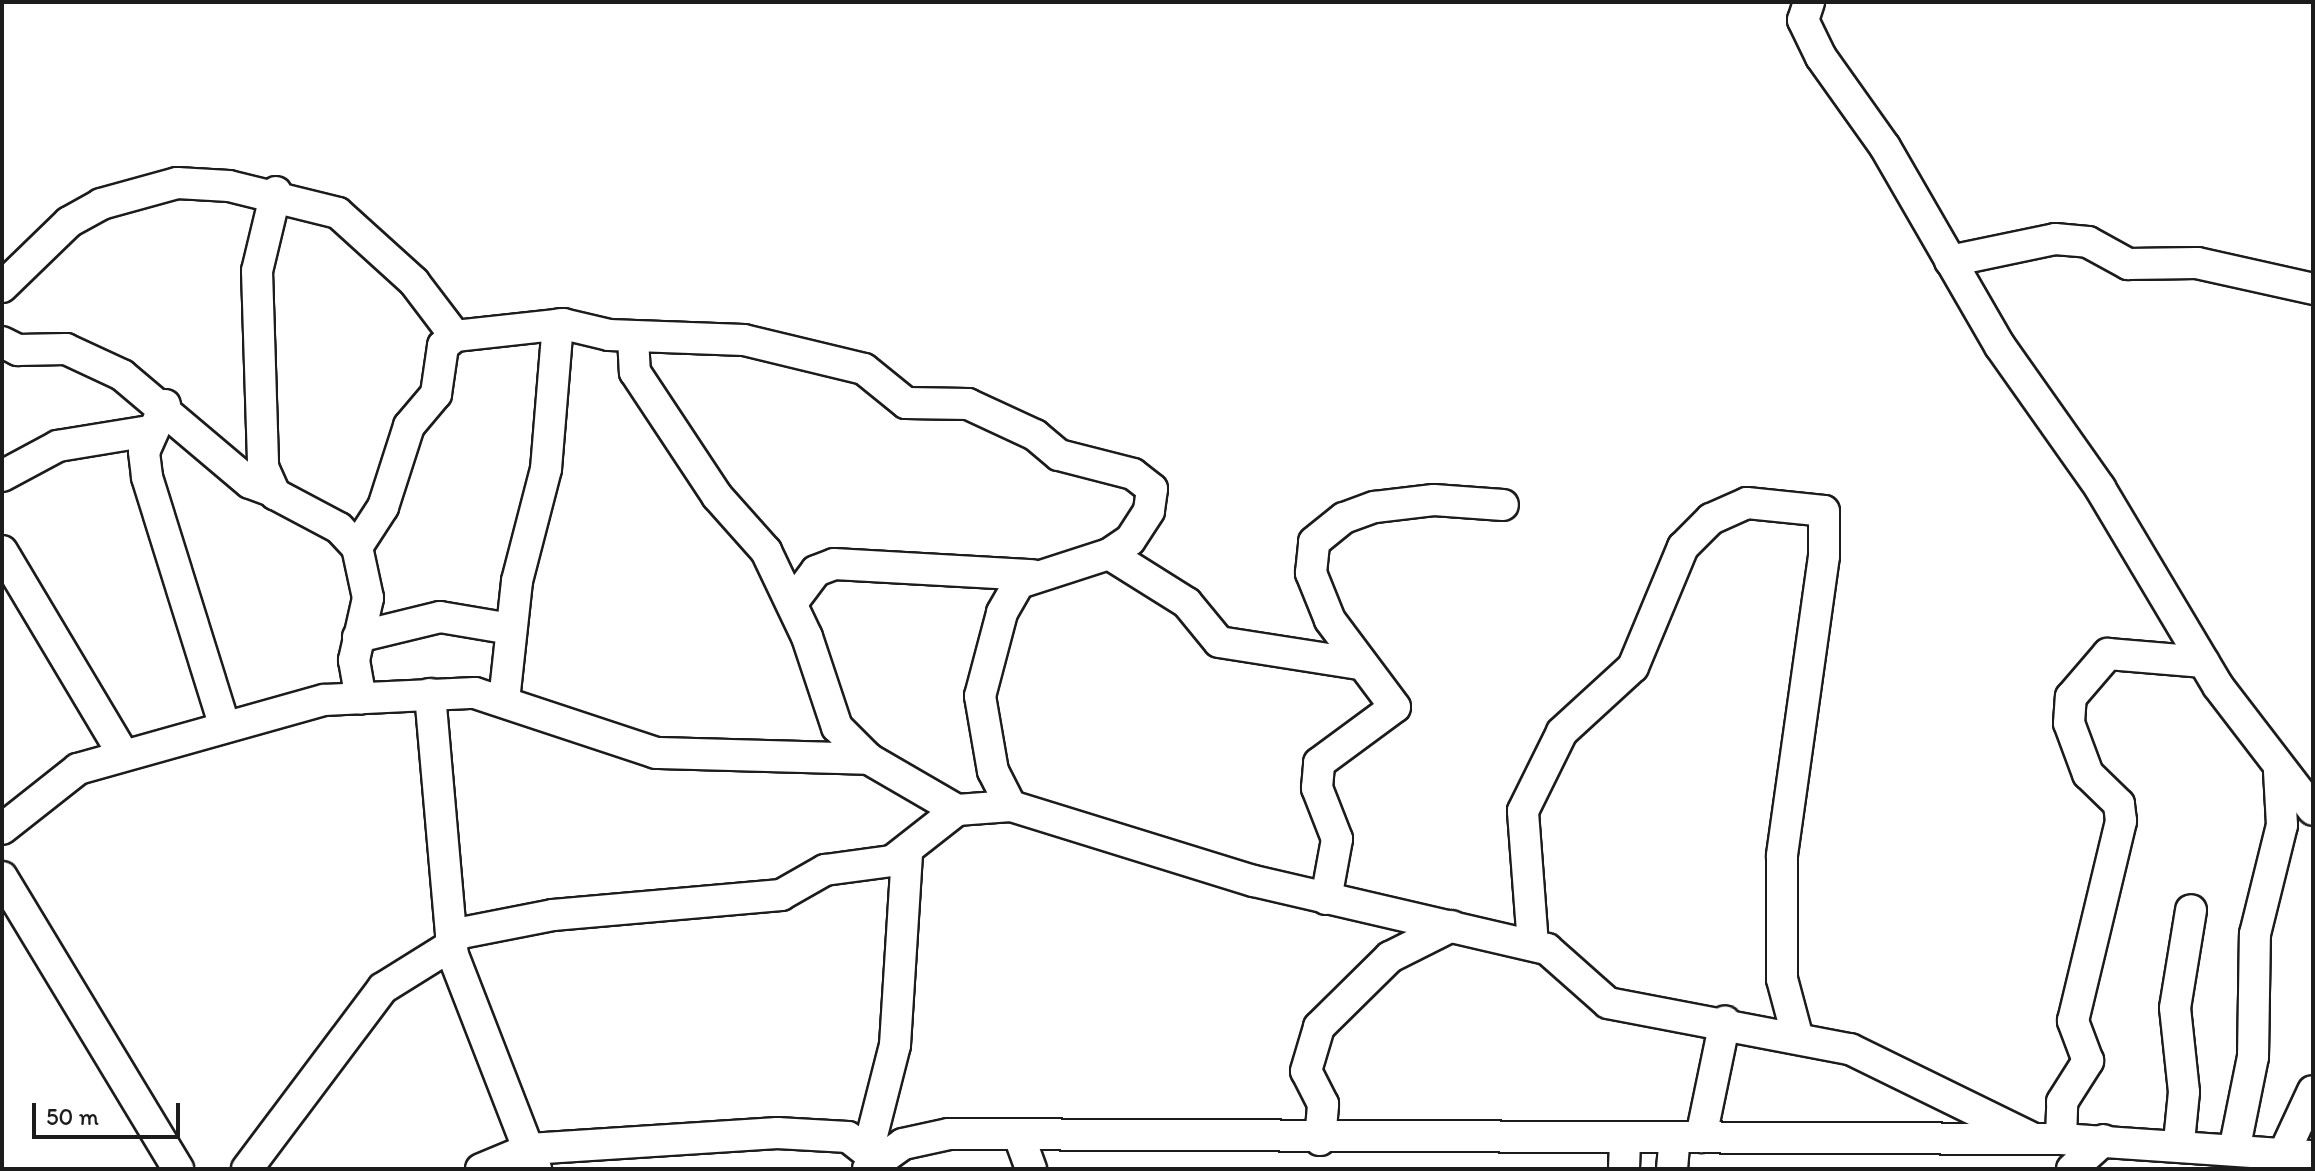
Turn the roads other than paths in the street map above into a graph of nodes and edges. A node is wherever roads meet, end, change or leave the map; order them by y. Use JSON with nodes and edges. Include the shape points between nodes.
{"nodes":[{"id":1,"x":1809,"y":2,"type":"edge"},
{"id":2,"x":276,"y":192,"type":"junction"},
{"id":3,"x":1950,"y":261,"type":"junction"},
{"id":4,"x":2,"y":287,"type":"edge"},
{"id":5,"x":2313,"y":289,"type":"edge"},
{"id":6,"x":558,"y":324,"type":"junction"},
{"id":7,"x":455,"y":336,"type":"junction"},
{"id":8,"x":633,"y":337,"type":"junction"},
{"id":9,"x":2,"y":342,"type":"edge"},
{"id":10,"x":165,"y":405,"type":"junction"},
{"id":11,"x":150,"y":431,"type":"junction"},
{"id":12,"x":2,"y":476,"type":"edge"},
{"id":13,"x":272,"y":491,"type":"junction"},
{"id":14,"x":1503,"y":505,"type":"dead end"},
{"id":15,"x":357,"y":547,"type":"junction"},
{"id":16,"x":2,"y":551,"type":"edge"},
{"id":17,"x":1109,"y":554,"type":"junction"},
{"id":18,"x":1033,"y":575,"type":"junction"},
{"id":19,"x":792,"y":603,"type":"junction"},
{"id":20,"x":511,"y":629,"type":"junction"},
{"id":21,"x":358,"y":637,"type":"junction"},
{"id":22,"x":2204,"y":662,"type":"junction"},
{"id":23,"x":1360,"y":664,"type":"junction"},
{"id":24,"x":430,"y":694,"type":"junction"},
{"id":25,"x":361,"y":698,"type":"junction"},
{"id":26,"x":504,"y":701,"type":"junction"},
{"id":27,"x":224,"y":724,"type":"junction"},
{"id":28,"x":123,"y":754,"type":"junction"},
{"id":29,"x":869,"y":759,"type":"junction"},
{"id":30,"x":2279,"y":771,"type":"junction"},
{"id":31,"x":1011,"y":806,"type":"junction"},
{"id":32,"x":957,"y":810,"type":"junction"},
{"id":33,"x":2313,"y":810,"type":"edge"},
{"id":34,"x":2,"y":829,"type":"edge"},
{"id":35,"x":907,"y":853,"type":"junction"},
{"id":36,"x":1326,"y":899,"type":"junction"},
{"id":37,"x":5,"y":900,"type":"edge"},
{"id":38,"x":2191,"y":910,"type":"dead end"},
{"id":39,"x":1452,"y":926,"type":"junction"},
{"id":40,"x":451,"y":940,"type":"junction"},
{"id":41,"x":1533,"y":945,"type":"junction"},
{"id":42,"x":1725,"y":1021,"type":"junction"},
{"id":43,"x":1797,"y":1035,"type":"junction"},
{"id":44,"x":2313,"y":1091,"type":"edge"},
{"id":45,"x":1019,"y":1136,"type":"junction"},
{"id":46,"x":1625,"y":1137,"type":"junction"},
{"id":47,"x":1688,"y":1137,"type":"junction"},
{"id":48,"x":2046,"y":1138,"type":"junction"},
{"id":49,"x":1320,"y":1140,"type":"junction"},
{"id":50,"x":2104,"y":1140,"type":"junction"},
{"id":51,"x":2179,"y":1142,"type":"junction"},
{"id":52,"x":2235,"y":1146,"type":"junction"},
{"id":53,"x":871,"y":1158,"type":"edge"},
{"id":54,"x":2300,"y":1158,"type":"edge"},
{"id":55,"x":532,"y":1159,"type":"edge"},
{"id":56,"x":178,"y":1169,"type":"edge"},
{"id":57,"x":247,"y":1169,"type":"edge"},
{"id":58,"x":481,"y":1169,"type":"edge"},
{"id":59,"x":1031,"y":1169,"type":"edge"},
{"id":60,"x":1624,"y":1169,"type":"edge"},
{"id":61,"x":1672,"y":1169,"type":"edge"},
{"id":62,"x":2072,"y":1169,"type":"edge"}],
"edges":[{"from":1,"to":3,"type":"street","via":[[1803,20],[1821,57],[1885,147]]},
{"from":2,"to":4,"type":"street","via":[[177,183],[101,204],[69,222]]},
{"from":2,"to":7,"type":"street","via":[[338,213],[375,241]]},
{"from":2,"to":13,"type":"street","via":[[257,271],[260,436]]},
{"from":3,"to":5,"type":"street","via":[[2055,239],[2088,242],[2128,264],[2197,263]]},
{"from":3,"to":22,"type":"street"},
{"from":6,"to":7,"type":"street"},
{"from":6,"to":8,"type":"street"},
{"from":6,"to":20,"type":"street","via":[[546,469]]},
{"from":7,"to":15,"type":"street","via":[[443,346],[436,394],[409,426],[383,507]]},
{"from":8,"to":17,"type":"street","via":[[735,338],[852,365],[874,373],[896,399],[968,404],[1035,435],[1059,455],[1133,474],[1152,489],[1149,511]]},
{"from":8,"to":19,"type":"street","via":[[635,372],[717,496],[759,538]]},
{"from":9,"to":10,"type":"street","via":[[86,356]]},
{"from":10,"to":11,"type":"street"},
{"from":10,"to":13,"type":"street","via":[[250,483]]},
{"from":11,"to":12,"type":"street","via":[[58,446]]},
{"from":11,"to":27,"type":"street","via":[[147,477]]},
{"from":13,"to":15,"type":"street","via":[[339,528]]},
{"from":14,"to":23,"type":"street","via":[[1394,504],[1362,509],[1321,531],[1311,573],[1330,620]]},
{"from":15,"to":21,"type":"street","via":[[368,598]]},
{"from":16,"to":28,"type":"street"},
{"from":17,"to":18,"type":"street"},
{"from":17,"to":23,"type":"street","via":[[1187,603],[1219,642]]},
{"from":18,"to":19,"type":"street","via":[[834,564],[816,571]]},
{"from":18,"to":31,"type":"street","via":[[1019,583],[1002,613],[980,696],[993,771]]},
{"from":19,"to":29,"type":"street","via":[[837,727]]},
{"from":20,"to":21,"type":"street","via":[[440,617]]},
{"from":20,"to":26,"type":"street"},
{"from":21,"to":25,"type":"street"},
{"from":22,"to":30,"type":"street"},
{"from":22,"to":48,"type":"street","via":[[2108,654],[2071,697],[2069,723],[2088,774],[2119,804],[2121,821],[2073,1021],[2088,1061]]},
{"from":23,"to":36,"type":"street","via":[[1395,707],[1319,763],[1317,788],[1337,839]]},
{"from":24,"to":25,"type":"street"},
{"from":24,"to":26,"type":"street"},
{"from":24,"to":40,"type":"street"},
{"from":25,"to":27,"type":"street"},
{"from":26,"to":29,"type":"street","via":[[656,753]]},
{"from":27,"to":28,"type":"street"},
{"from":28,"to":34,"type":"street","via":[[53,784]]},
{"from":29,"to":32,"type":"street"},
{"from":30,"to":33,"type":"street"},
{"from":30,"to":52,"type":"street","via":[[2282,825],[2255,934],[2253,1057]]},
{"from":31,"to":32,"type":"street"},
{"from":31,"to":36,"type":"street"},
{"from":32,"to":35,"type":"street"},
{"from":35,"to":40,"type":"street","via":[[825,870],[781,895],[731,905],[553,915]]},
{"from":35,"to":53,"type":"street","via":[[895,1045]]},
{"from":36,"to":39,"type":"street"},
{"from":37,"to":56,"type":"street"},
{"from":38,"to":51,"type":"street","via":[[2175,1008],[2184,1092]]},
{"from":39,"to":41,"type":"street"},
{"from":39,"to":49,"type":"street","via":[[1390,957],[1319,1027],[1306,1071],[1323,1104]]},
{"from":40,"to":55,"type":"street"},
{"from":40,"to":57,"type":"street","via":[[383,988]]},
{"from":41,"to":42,"type":"street","via":[[1563,959],[1608,1003]]},
{"from":41,"to":43,"type":"street","via":[[1523,811],[1562,732],[1633,667],[1683,547],[1711,519],[1747,503],[1824,511],[1824,556],[1782,856],[1782,979]]},
{"from":42,"to":43,"type":"street"},
{"from":42,"to":47,"type":"street"},
{"from":43,"to":48,"type":"street","via":[[1897,1067]]},
{"from":44,"to":54,"type":"street"},
{"from":45,"to":49,"type":"street"},
{"from":45,"to":53,"type":"street","via":[[949,1134]]},
{"from":45,"to":59,"type":"street"},
{"from":46,"to":47,"type":"street"},
{"from":46,"to":49,"type":"street"},
{"from":46,"to":60,"type":"street"},
{"from":47,"to":48,"type":"street"},
{"from":47,"to":61,"type":"street"},
{"from":48,"to":50,"type":"street"},
{"from":50,"to":51,"type":"street"},
{"from":50,"to":62,"type":"street"},
{"from":51,"to":52,"type":"street"},
{"from":52,"to":54,"type":"street"},
{"from":53,"to":55,"type":"street","via":[[848,1137],[777,1133]]},
{"from":55,"to":58,"type":"street"}]}
